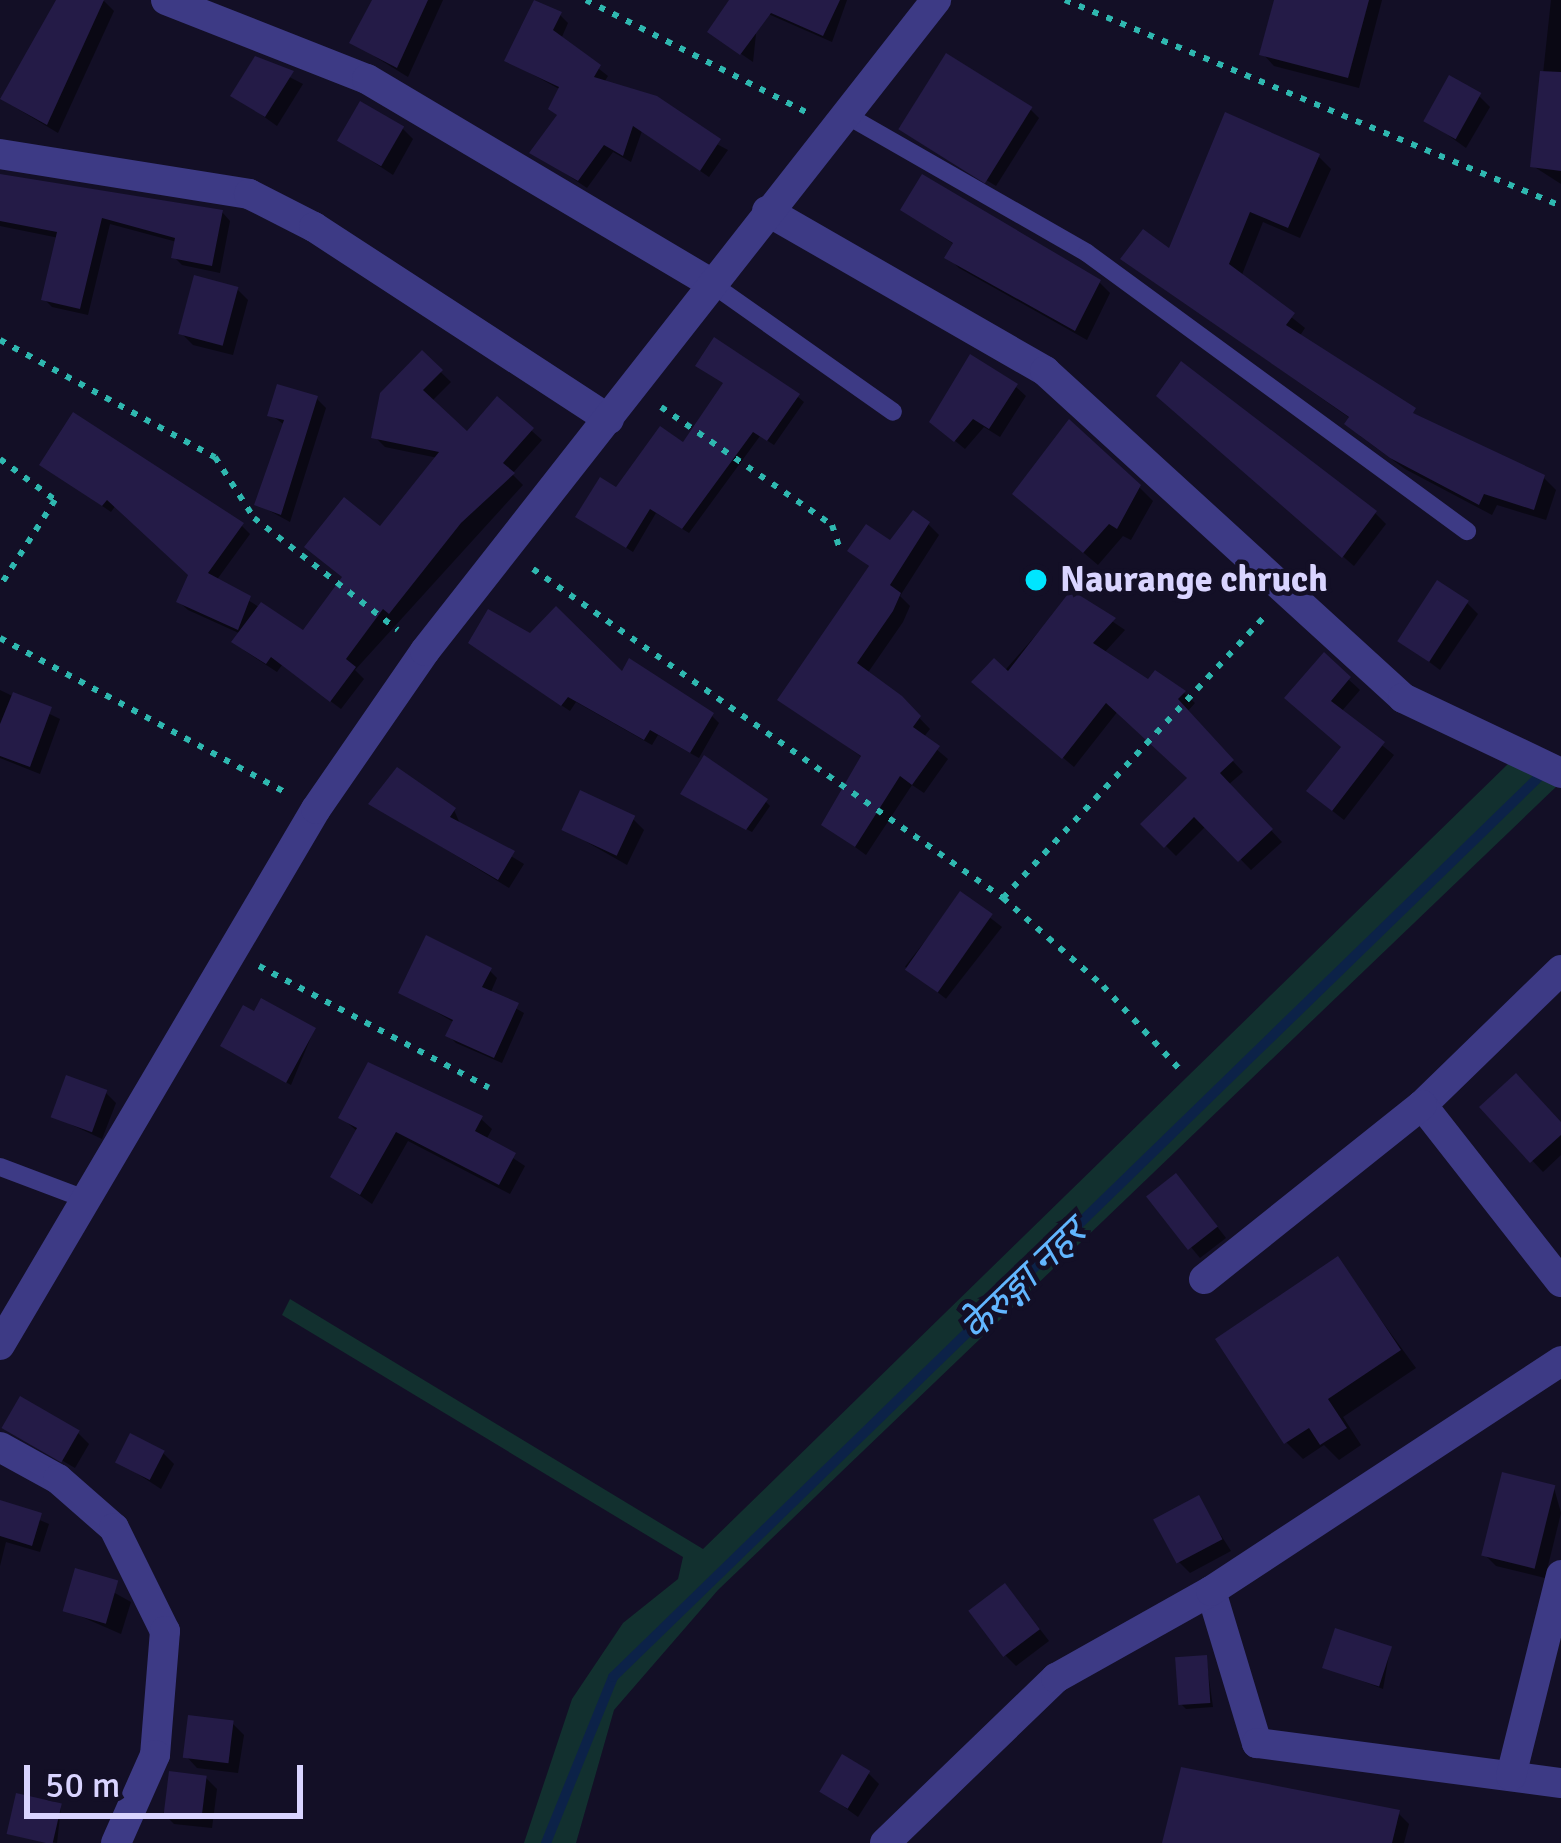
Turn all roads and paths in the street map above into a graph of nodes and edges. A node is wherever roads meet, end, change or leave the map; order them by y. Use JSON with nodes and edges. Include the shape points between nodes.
{"nodes":[{"id":1,"x":166,"y":0,"type":"edge"},
{"id":2,"x":586,"y":0,"type":"edge"},
{"id":3,"x":936,"y":0,"type":"edge"},
{"id":4,"x":1064,"y":0,"type":"edge"},
{"id":5,"x":840,"y":125,"type":"junction"},
{"id":6,"x":0,"y":154,"type":"edge"},
{"id":7,"x":1561,"y":206,"type":"edge"},
{"id":8,"x":767,"y":211,"type":"junction"},
{"id":9,"x":709,"y":282,"type":"junction"},
{"id":10,"x":0,"y":340,"type":"edge"},
{"id":11,"x":632,"y":386,"type":"junction"},
{"id":12,"x":893,"y":412,"type":"dead end"},
{"id":13,"x":609,"y":418,"type":"junction"},
{"id":14,"x":0,"y":459,"type":"edge"},
{"id":15,"x":1466,"y":531,"type":"dead end"},
{"id":16,"x":500,"y":546,"type":"junction"},
{"id":17,"x":839,"y":546,"type":"dead end"},
{"id":18,"x":0,"y":586,"type":"edge"},
{"id":19,"x":1289,"y":590,"type":"junction"},
{"id":20,"x":0,"y":638,"type":"edge"},
{"id":21,"x":425,"y":650,"type":"junction"},
{"id":22,"x":1561,"y":773,"type":"edge"},
{"id":23,"x":316,"y":809,"type":"junction"},
{"id":24,"x":1003,"y":898,"type":"junction"},
{"id":25,"x":235,"y":954,"type":"junction"},
{"id":26,"x":1561,"y":970,"type":"edge"},
{"id":27,"x":1182,"y":1072,"type":"dead end"},
{"id":28,"x":489,"y":1088,"type":"dead end"},
{"id":29,"x":1422,"y":1105,"type":"junction"},
{"id":30,"x":0,"y":1167,"type":"edge"},
{"id":31,"x":88,"y":1199,"type":"junction"},
{"id":32,"x":1204,"y":1279,"type":"dead end"},
{"id":33,"x":1561,"y":1282,"type":"edge"},
{"id":34,"x":0,"y":1345,"type":"edge"},
{"id":35,"x":1561,"y":1361,"type":"edge"},
{"id":36,"x":0,"y":1447,"type":"edge"},
{"id":37,"x":1561,"y":1575,"type":"edge"},
{"id":38,"x":1211,"y":1591,"type":"junction"},
{"id":39,"x":1511,"y":1776,"type":"junction"},
{"id":40,"x":1561,"y":1783,"type":"edge"},
{"id":41,"x":116,"y":1843,"type":"edge"},
{"id":42,"x":885,"y":1843,"type":"edge"}],
"edges":[{"from":1,"to":9,"type":"street","via":[[367,80]]},
{"from":2,"to":5,"type":"path"},
{"from":3,"to":5,"type":"street"},
{"from":4,"to":7,"type":"path"},
{"from":5,"to":8,"type":"street"},
{"from":5,"to":15,"type":"lane","via":[[1088,253]]},
{"from":6,"to":13,"type":"street","via":[[249,194],[314,227]]},
{"from":8,"to":9,"type":"street"},
{"from":8,"to":19,"type":"street","via":[[1045,371]]},
{"from":9,"to":11,"type":"street"},
{"from":9,"to":12,"type":"lane"},
{"from":10,"to":21,"type":"path","via":[[215,457],[254,518]]},
{"from":11,"to":13,"type":"street"},
{"from":11,"to":17,"type":"path","via":[[832,525]]},
{"from":13,"to":16,"type":"street"},
{"from":14,"to":18,"type":"path","via":[[56,500]]},
{"from":16,"to":21,"type":"street"},
{"from":16,"to":24,"type":"path"},
{"from":19,"to":22,"type":"street","via":[[1403,698]]},
{"from":19,"to":24,"type":"path"},
{"from":20,"to":23,"type":"path"},
{"from":21,"to":23,"type":"street"},
{"from":23,"to":25,"type":"street"},
{"from":24,"to":27,"type":"path","via":[[1103,986]]},
{"from":25,"to":28,"type":"path"},
{"from":25,"to":31,"type":"street"},
{"from":26,"to":29,"type":"street"},
{"from":29,"to":32,"type":"street"},
{"from":29,"to":33,"type":"street"},
{"from":30,"to":31,"type":"lane"},
{"from":31,"to":34,"type":"street"},
{"from":35,"to":38,"type":"street"},
{"from":36,"to":41,"type":"street","via":[[58,1479],[114,1528],[165,1631],[155,1755]]},
{"from":37,"to":39,"type":"street"},
{"from":38,"to":39,"type":"street","via":[[1257,1743]]},
{"from":38,"to":42,"type":"street","via":[[1056,1678]]},
{"from":39,"to":40,"type":"street"}]}
